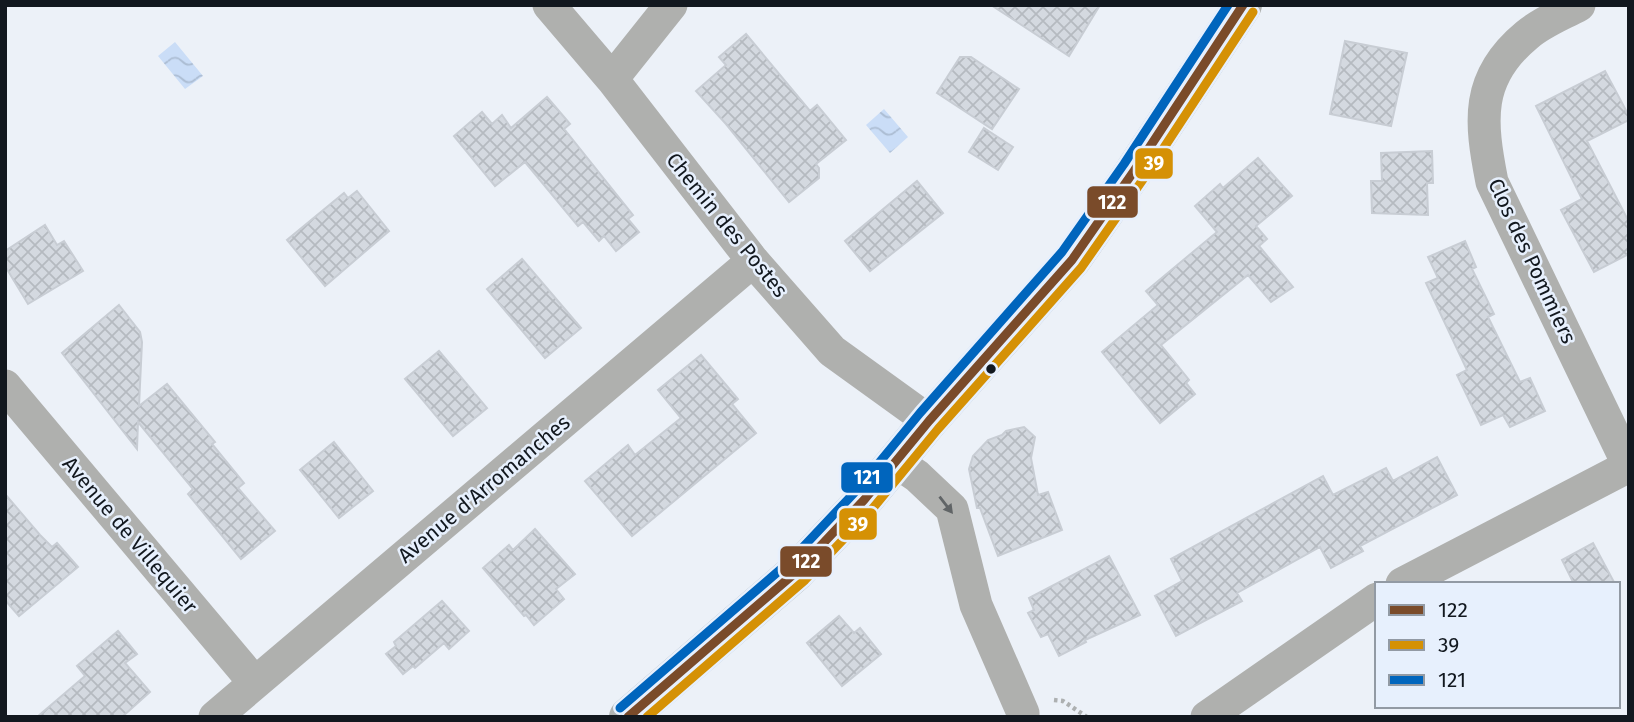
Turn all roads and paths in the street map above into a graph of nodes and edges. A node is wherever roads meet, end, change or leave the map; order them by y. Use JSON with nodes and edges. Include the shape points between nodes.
{"nodes":[{"id":1,"x":549,"y":5,"type":"edge"},
{"id":2,"x":671,"y":5,"type":"edge"},
{"id":3,"x":1243,"y":5,"type":"edge"},
{"id":4,"x":1579,"y":5,"type":"edge"},
{"id":5,"x":612,"y":79,"type":"junction"},
{"id":6,"x":753,"y":261,"type":"junction"},
{"id":7,"x":5,"y":386,"type":"edge"},
{"id":8,"x":929,"y":421,"type":"junction"},
{"id":9,"x":895,"y":461,"type":"junction"},
{"id":10,"x":1629,"y":466,"type":"edge"},
{"id":11,"x":1406,"y":582,"type":"edge"},
{"id":12,"x":1375,"y":600,"type":"edge"},
{"id":13,"x":255,"y":683,"type":"junction"},
{"id":14,"x":1055,"y":706,"type":"dead end"},
{"id":15,"x":215,"y":717,"type":"edge"},
{"id":16,"x":628,"y":717,"type":"edge"},
{"id":17,"x":1023,"y":717,"type":"edge"},
{"id":18,"x":1087,"y":717,"type":"edge"},
{"id":19,"x":1207,"y":717,"type":"edge"}],
"edges":[{"from":1,"to":5,"type":"street","name":"Chemin des Postes"},
{"from":2,"to":5,"type":"street"},
{"from":3,"to":8,"type":"main road","via":[[1072,260]]},
{"from":4,"to":10,"type":"street","name":"Clos des Pommiers","via":[[1528,34],[1498,66],[1484,100],[1483,136],[1492,182]]},
{"from":5,"to":6,"type":"street","name":"Chemin des Postes"},
{"from":6,"to":8,"type":"street","name":"Chemin des Postes","via":[[832,351]]},
{"from":6,"to":13,"type":"street","name":"Avenue d'Arromanches"},
{"from":7,"to":13,"type":"street","name":"Avenue de Villequier"},
{"from":8,"to":9,"type":"main road"},
{"from":9,"to":16,"type":"main road","via":[[796,572]]},
{"from":9,"to":17,"type":"street","one_way":true,"via":[[952,509],[976,606]]},
{"from":10,"to":11,"type":"street"},
{"from":12,"to":19,"type":"street"},
{"from":13,"to":15,"type":"street","name":"Avenue d'Arromanches"},
{"from":14,"to":18,"type":"path","via":[[1053,699],[1063,701]]}]}
